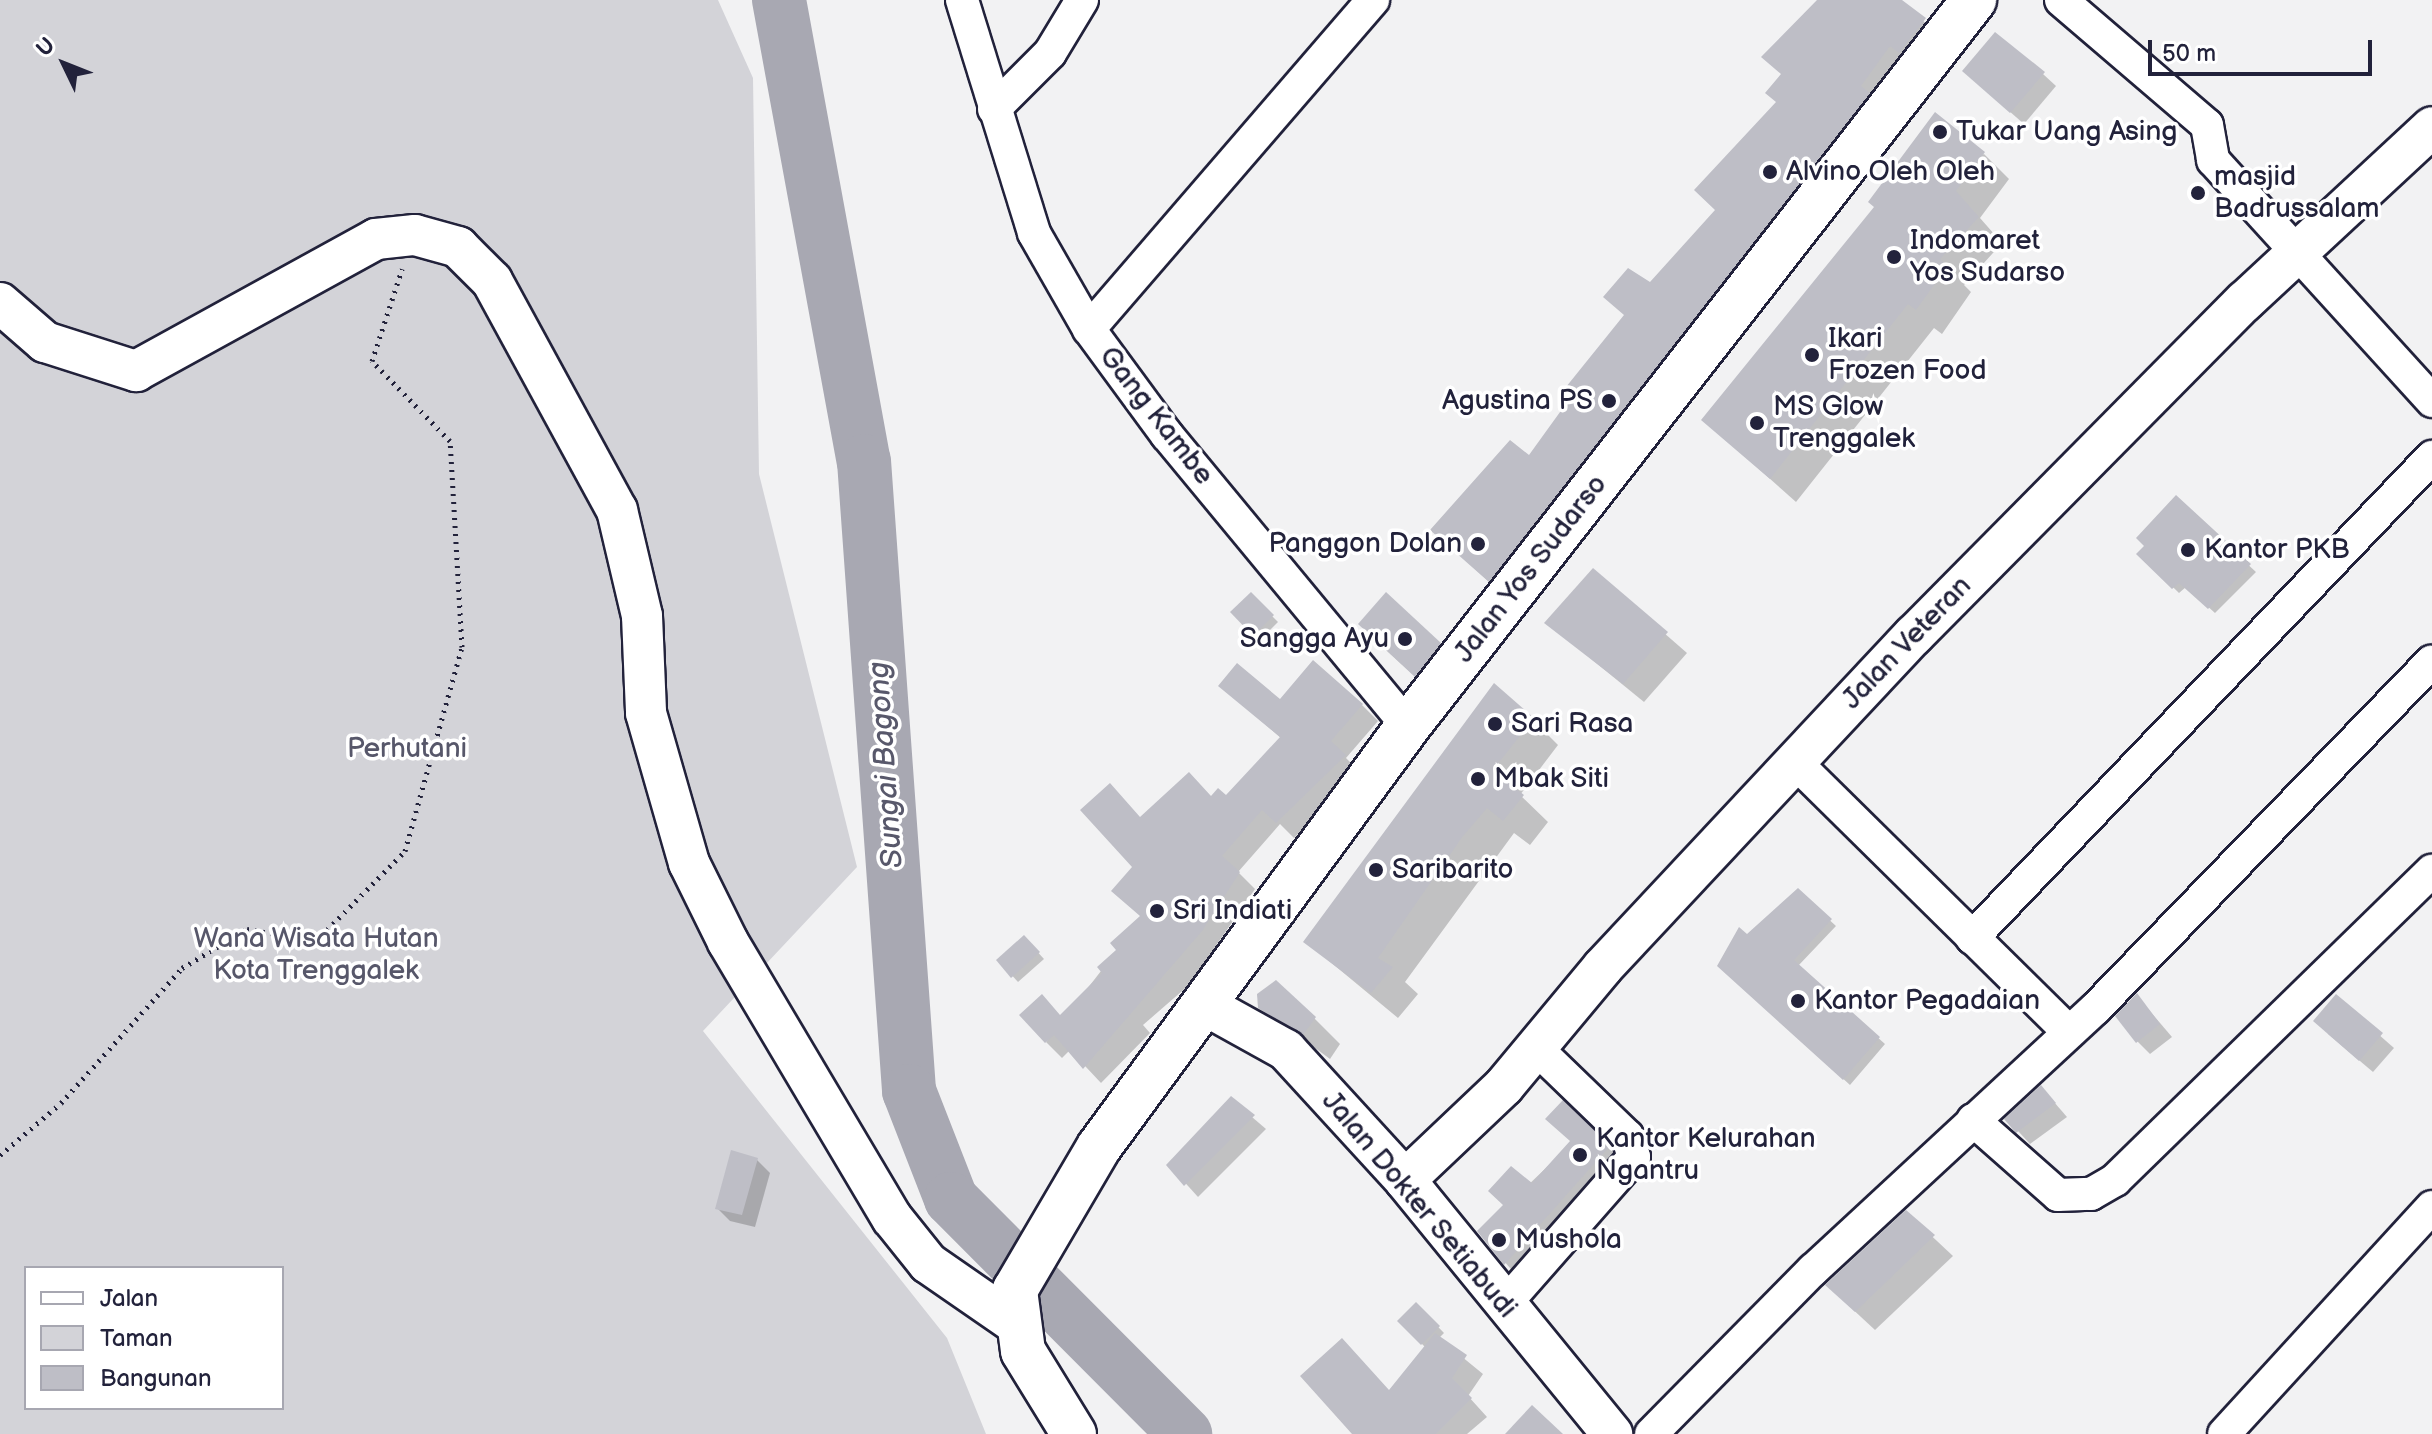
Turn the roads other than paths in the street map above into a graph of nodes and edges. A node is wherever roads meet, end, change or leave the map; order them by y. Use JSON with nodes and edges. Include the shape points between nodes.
{"nodes":[{"id":1,"x":962,"y":0,"type":"edge"},
{"id":2,"x":1082,"y":0,"type":"edge"},
{"id":3,"x":1373,"y":0,"type":"edge"},
{"id":4,"x":1943,"y":0,"type":"edge"},
{"id":5,"x":1974,"y":0,"type":"edge"},
{"id":6,"x":2061,"y":0,"type":"edge"},
{"id":7,"x":1929,"y":58,"type":"junction"},
{"id":8,"x":994,"y":109,"type":"junction"},
{"id":9,"x":2432,"y":127,"type":"edge"},
{"id":10,"x":2298,"y":253,"type":"junction"},
{"id":11,"x":0,"y":303,"type":"edge"},
{"id":12,"x":1089,"y":329,"type":"junction"},
{"id":13,"x":2432,"y":401,"type":"edge"},
{"id":14,"x":2432,"y":457,"type":"edge"},
{"id":15,"x":2430,"y":666,"type":"edge"},
{"id":16,"x":1408,"y":726,"type":"junction"},
{"id":17,"x":1794,"y":761,"type":"junction"},
{"id":18,"x":2432,"y":871,"type":"edge"},
{"id":19,"x":1972,"y":938,"type":"junction"},
{"id":20,"x":1203,"y":1004,"type":"junction"},
{"id":21,"x":2069,"y":1032,"type":"junction"},
{"id":22,"x":1536,"y":1048,"type":"junction"},
{"id":23,"x":1973,"y":1120,"type":"junction"},
{"id":24,"x":1405,"y":1180,"type":"junction"},
{"id":25,"x":2432,"y":1207,"type":"edge"},
{"id":26,"x":1504,"y":1305,"type":"junction"},
{"id":27,"x":1016,"y":1307,"type":"junction"},
{"id":28,"x":1074,"y":1434,"type":"edge"},
{"id":29,"x":1612,"y":1434,"type":"edge"},
{"id":30,"x":1651,"y":1434,"type":"edge"},
{"id":31,"x":2224,"y":1434,"type":"edge"}],
"edges":[{"from":1,"to":8,"type":"street"},
{"from":2,"to":8,"type":"street","via":[[1050,53]]},
{"from":3,"to":12,"type":"street","name":"Gang Kambe"},
{"from":4,"to":7,"type":"street","via":[[1942,26]]},
{"from":5,"to":7,"type":"highway","name":"Jalan Yos Sudarso"},
{"from":6,"to":10,"type":"street","via":[[2207,125],[2213,160]]},
{"from":7,"to":16,"type":"highway","name":"Jalan Yos Sudarso"},
{"from":8,"to":12,"type":"street","via":[[1034,233]]},
{"from":9,"to":10,"type":"street","name":"Jalan Veteran"},
{"from":10,"to":13,"type":"street"},
{"from":10,"to":17,"type":"street","name":"Jalan Veteran"},
{"from":11,"to":27,"type":"street","via":[[45,342],[136,371],[376,239],[415,235],[458,247],[492,281],[617,510],[642,616],[646,713],[689,863],[728,942],[892,1218],[928,1263]]},
{"from":12,"to":16,"type":"street","name":"Gang Kambe","via":[[1167,435]]},
{"from":14,"to":19,"type":"street"},
{"from":15,"to":21,"type":"street"},
{"from":16,"to":20,"type":"highway","name":"Jalan Yos Sudarso"},
{"from":17,"to":19,"type":"street"},
{"from":17,"to":22,"type":"street","name":"Jalan Veteran"},
{"from":18,"to":23,"type":"street","via":[[2115,1180],[2091,1194],[2058,1195]]},
{"from":19,"to":21,"type":"street"},
{"from":20,"to":24,"type":"street","name":"Jalan Dokter Setiabudi","via":[[1286,1050]]},
{"from":20,"to":27,"type":"highway","name":"Jalan Yos Sudarso","via":[[1099,1147]]},
{"from":21,"to":23,"type":"street"},
{"from":22,"to":24,"type":"street","name":"Jalan Veteran"},
{"from":22,"to":26,"type":"street","via":[[1627,1136],[1634,1157]]},
{"from":23,"to":30,"type":"street"},
{"from":24,"to":26,"type":"street","name":"Jalan Dokter Setiabudi"},
{"from":25,"to":31,"type":"street"},
{"from":26,"to":29,"type":"street","name":"Jalan Dokter Setiabudi"},
{"from":27,"to":28,"type":"highway","via":[[1023,1351]]}]}
